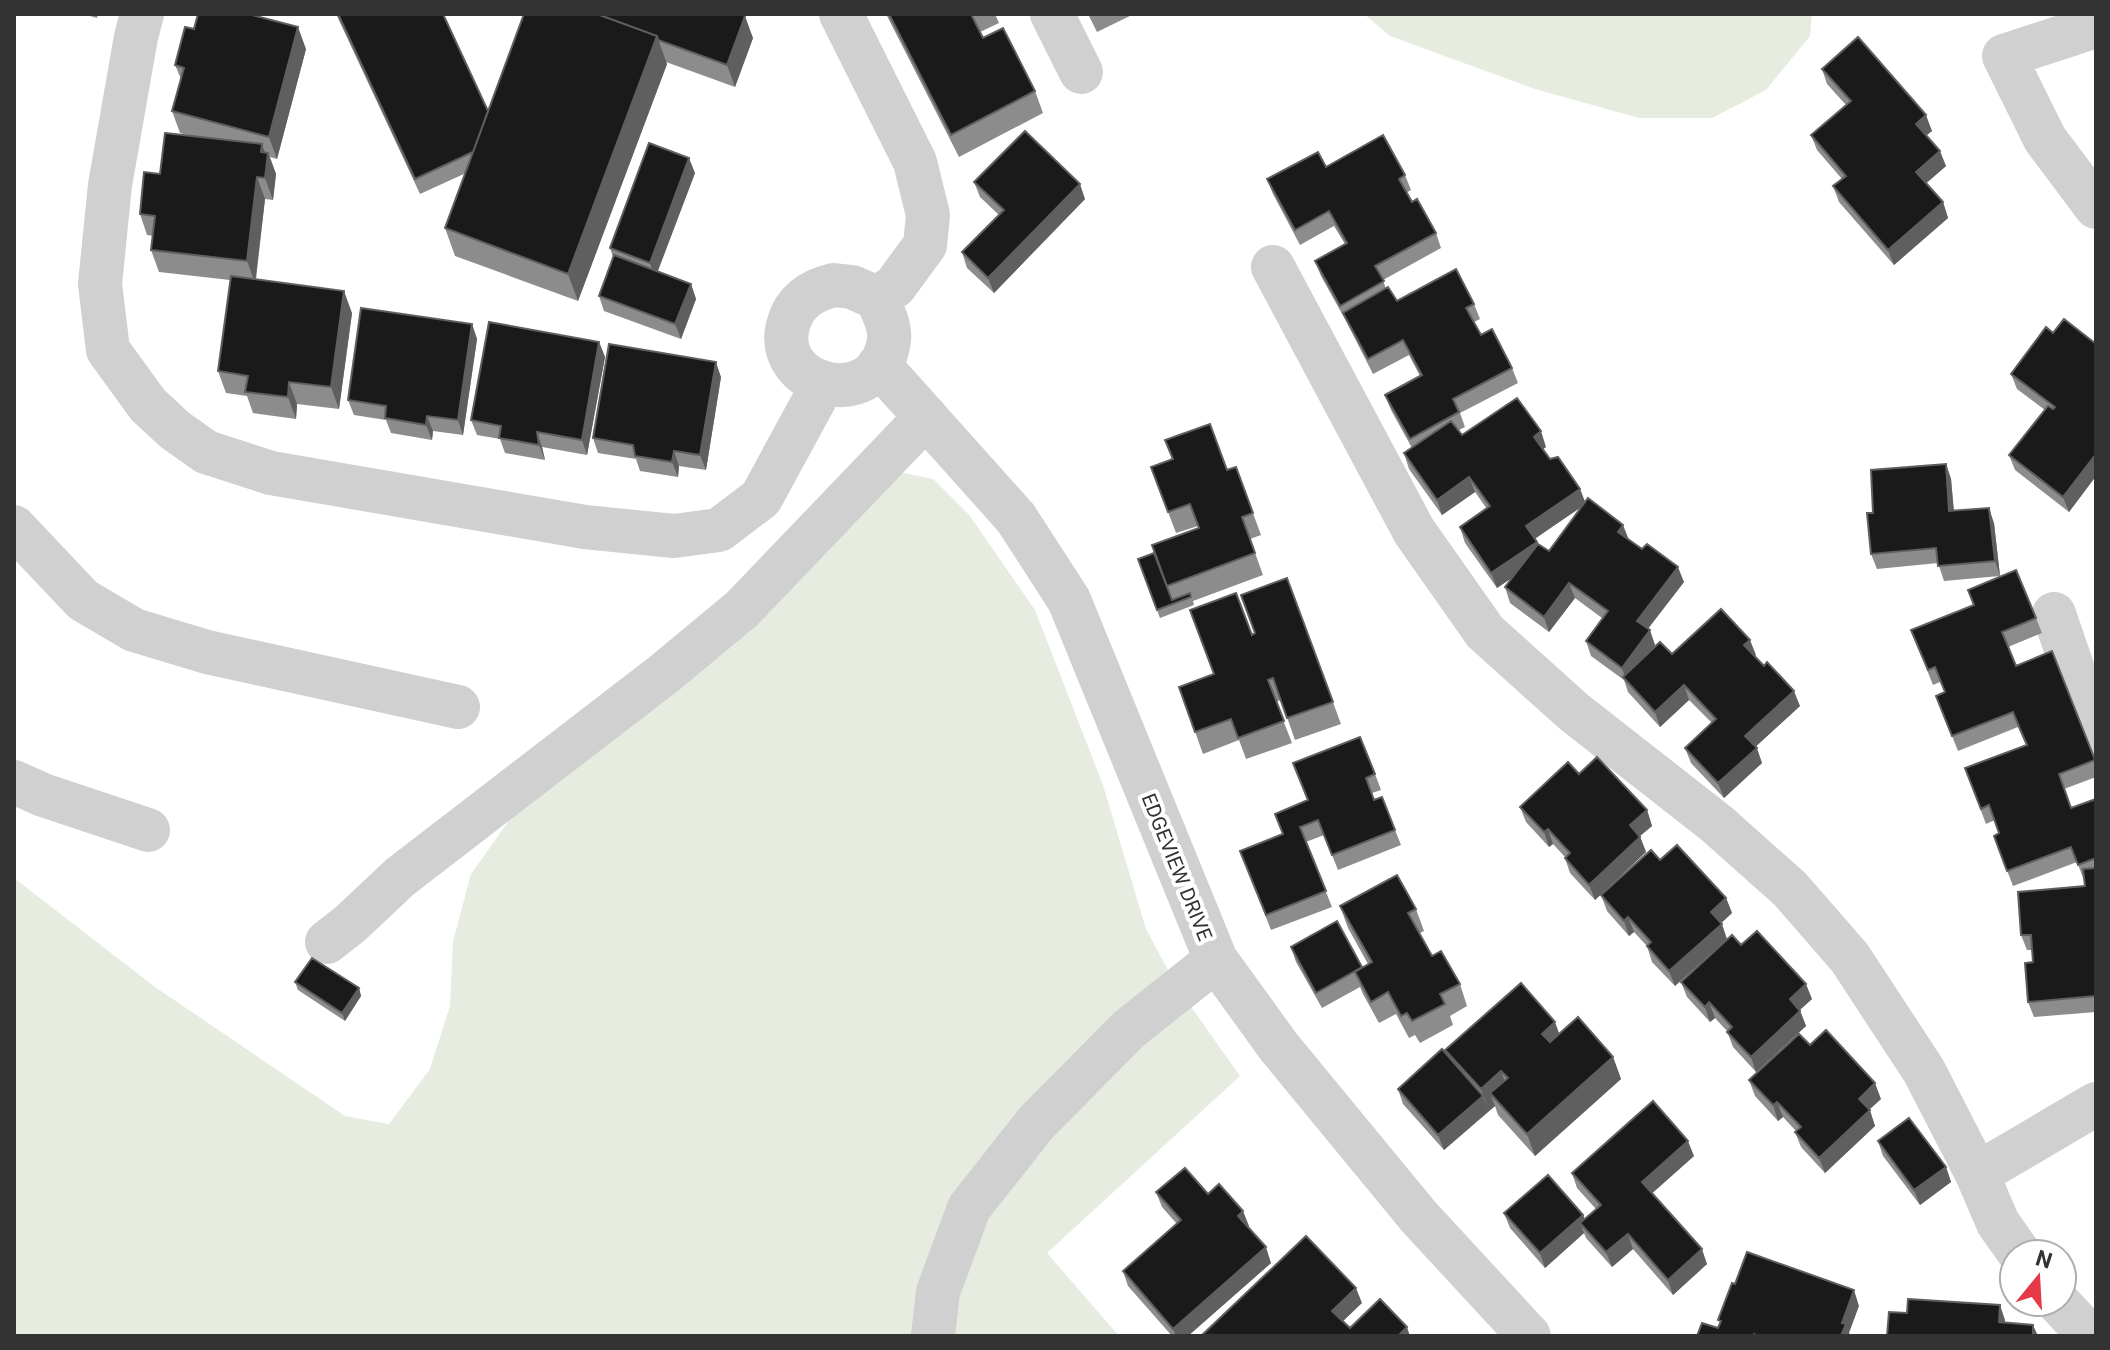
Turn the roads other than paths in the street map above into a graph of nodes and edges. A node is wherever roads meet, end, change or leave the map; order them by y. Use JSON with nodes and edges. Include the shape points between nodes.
{"nodes":[{"id":1,"x":142,"y":14,"type":"edge"},
{"id":2,"x":841,"y":14,"type":"edge"},
{"id":3,"x":1052,"y":14,"type":"edge"},
{"id":4,"x":2096,"y":26,"type":"edge"},
{"id":5,"x":1081,"y":72,"type":"dead end"},
{"id":6,"x":2096,"y":207,"type":"edge"},
{"id":7,"x":1273,"y":267,"type":"dead end"},
{"id":8,"x":877,"y":298,"type":"junction"},
{"id":9,"x":879,"y":365,"type":"junction"},
{"id":10,"x":823,"y":384,"type":"junction"},
{"id":11,"x":926,"y":417,"type":"junction"},
{"id":12,"x":14,"y":527,"type":"edge"},
{"id":13,"x":2054,"y":614,"type":"dead end"},
{"id":14,"x":458,"y":707,"type":"dead end"},
{"id":15,"x":2096,"y":737,"type":"edge"},
{"id":16,"x":14,"y":782,"type":"edge"},
{"id":17,"x":148,"y":830,"type":"dead end"},
{"id":18,"x":327,"y":942,"type":"dead end"},
{"id":19,"x":1216,"y":960,"type":"junction"},
{"id":20,"x":2096,"y":1104,"type":"edge"},
{"id":21,"x":1977,"y":1174,"type":"junction"},
{"id":22,"x":2009,"y":1238,"type":"edge"},
{"id":23,"x":2073,"y":1318,"type":"edge"},
{"id":24,"x":933,"y":1336,"type":"edge"},
{"id":25,"x":1529,"y":1336,"type":"edge"},
{"id":26,"x":2090,"y":1336,"type":"edge"}],
"edges":[{"from":1,"to":10,"type":"street","via":[[110,185],[101,270],[108,350],[148,405],[206,452],[271,473],[585,527],[674,536],[719,530],[761,498]]},
{"from":2,"to":8,"type":"street","via":[[915,162],[928,215],[925,245],[895,286]]},
{"from":3,"to":5,"type":"street"},
{"from":4,"to":6,"type":"street","via":[[2004,56],[2045,139]]},
{"from":7,"to":21,"type":"street","via":[[1414,531],[1485,632],[1790,889],[1850,958],[1924,1071]]},
{"from":8,"to":9,"type":"street","via":[[889,340]]},
{"from":8,"to":10,"type":"street","via":[[834,285],[817,289],[792,313],[788,344],[793,359],[802,373]]},
{"from":9,"to":10,"type":"street","via":[[862,381]]},
{"from":9,"to":11,"type":"street","name":"EDGEVIEW DRIVE"},
{"from":11,"to":18,"type":"street","via":[[742,609],[400,877]]},
{"from":11,"to":19,"type":"street","name":"EDGEVIEW DRIVE","via":[[1016,518],[1069,600]]},
{"from":12,"to":14,"type":"street","via":[[83,600],[134,630],[207,652]]},
{"from":13,"to":15,"type":"street"},
{"from":16,"to":17,"type":"street"},
{"from":19,"to":24,"type":"street","via":[[1129,1029],[1036,1123],[969,1208],[938,1292]]},
{"from":19,"to":25,"type":"street","name":"EDGEVIEW DRIVE","via":[[1279,1047],[1419,1217]]},
{"from":20,"to":21,"type":"street"},
{"from":21,"to":22,"type":"street"},
{"from":23,"to":26,"type":"street"}]}
